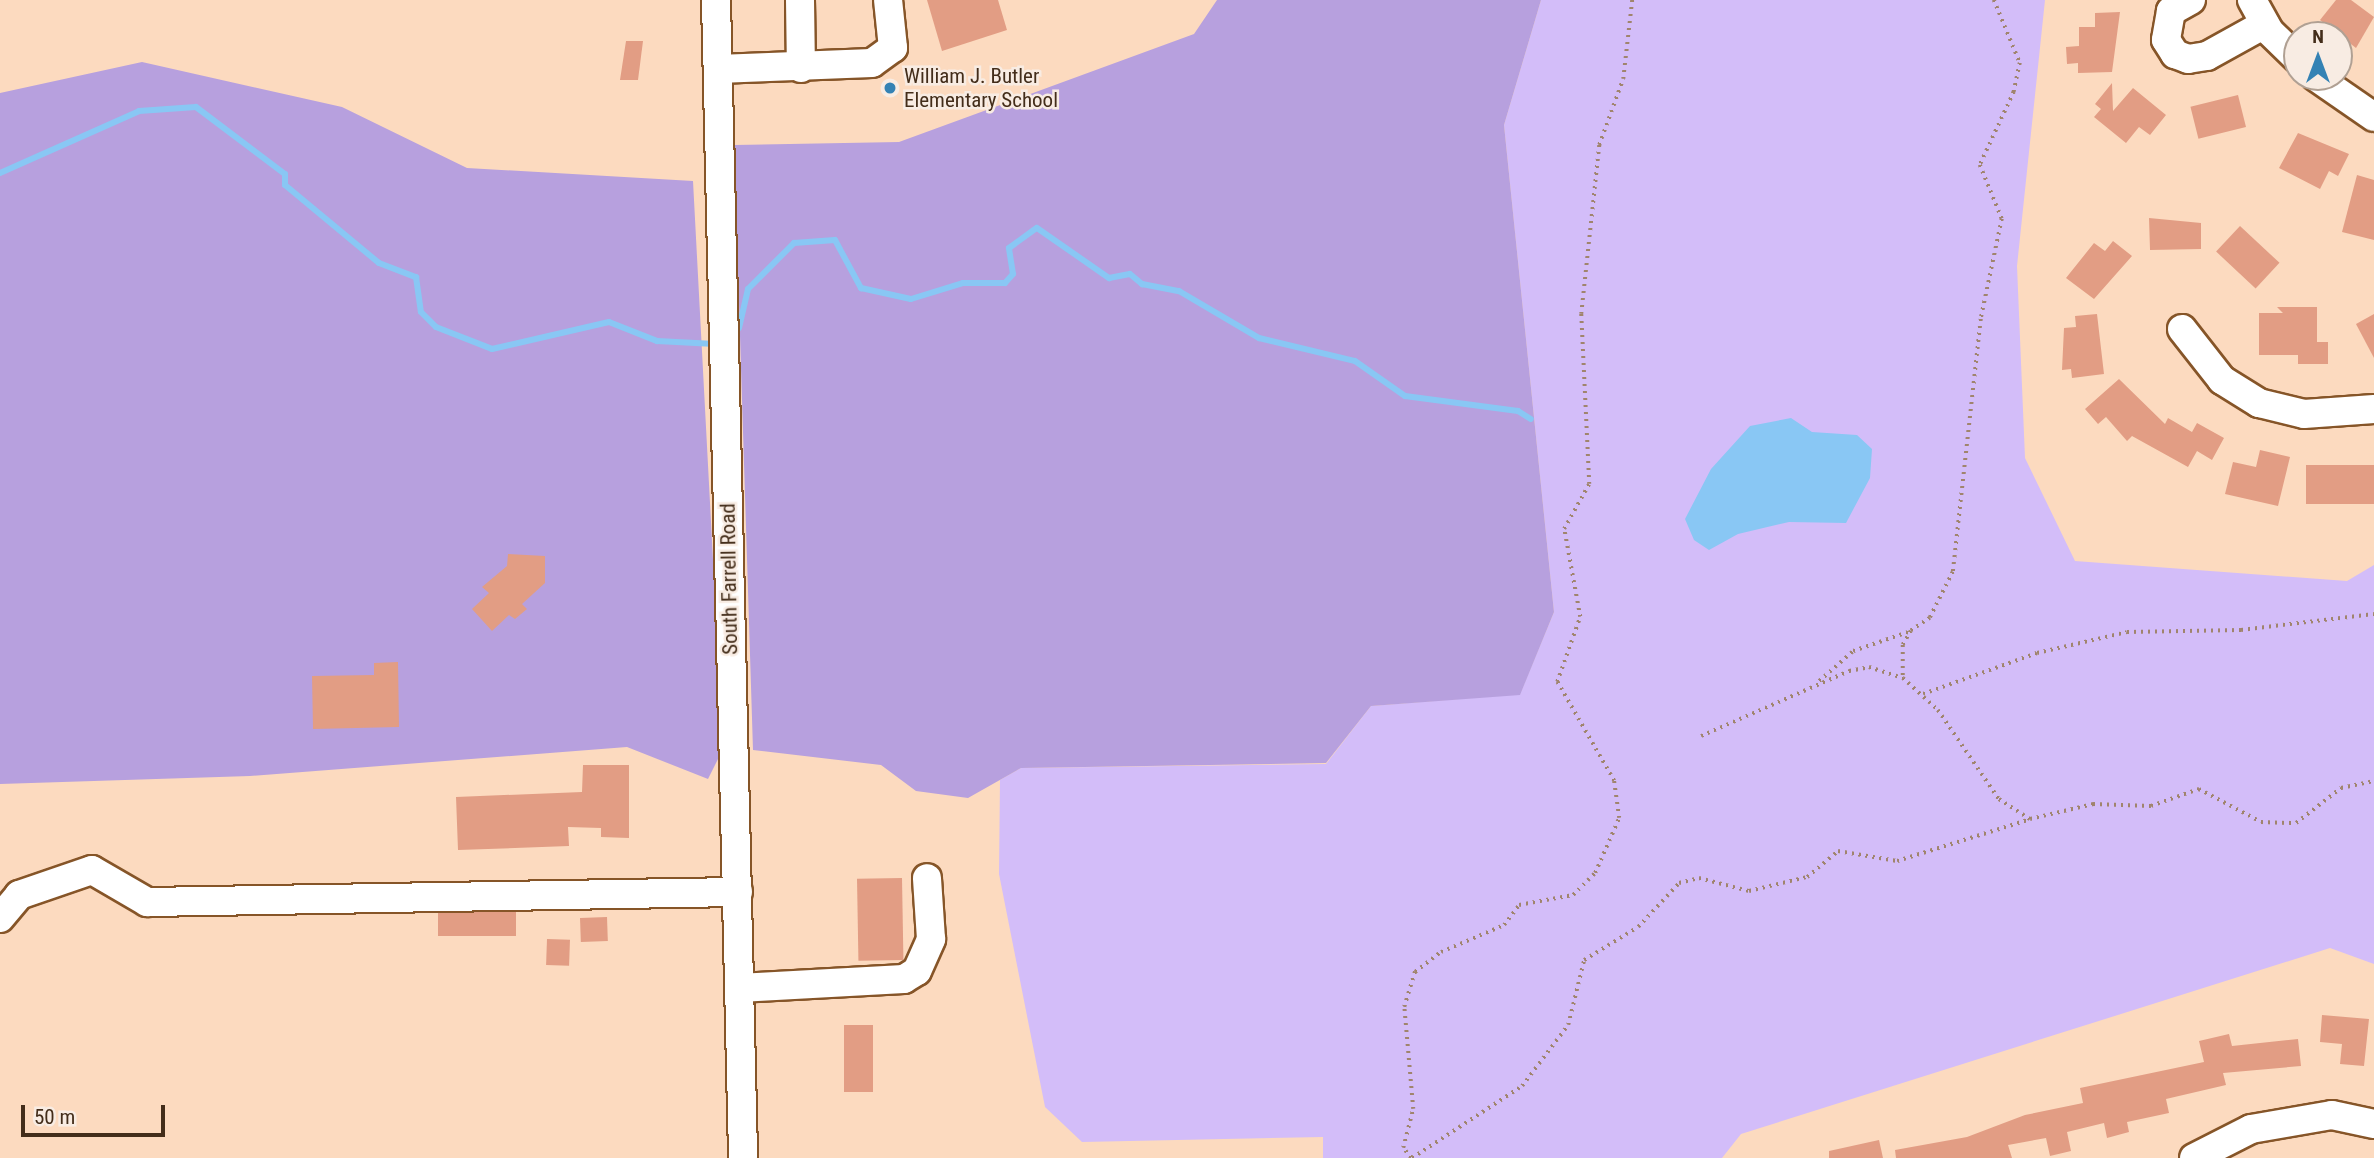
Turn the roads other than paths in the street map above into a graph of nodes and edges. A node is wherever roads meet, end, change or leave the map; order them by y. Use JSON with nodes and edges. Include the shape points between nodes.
{"nodes":[{"id":1,"x":716,"y":0,"type":"edge"},
{"id":2,"x":800,"y":0,"type":"edge"},
{"id":3,"x":888,"y":0,"type":"edge"},
{"id":4,"x":2191,"y":0,"type":"edge"},
{"id":5,"x":2258,"y":12,"type":"edge"},
{"id":6,"x":2283,"y":41,"type":"edge"},
{"id":7,"x":801,"y":68,"type":"junction"},
{"id":8,"x":718,"y":69,"type":"junction"},
{"id":9,"x":2336,"y":91,"type":"edge"},
{"id":10,"x":2374,"y":117,"type":"edge"},
{"id":11,"x":2182,"y":329,"type":"dead end"},
{"id":12,"x":2374,"y":409,"type":"edge"},
{"id":13,"x":927,"y":878,"type":"dead end"},
{"id":14,"x":737,"y":892,"type":"junction"},
{"id":15,"x":0,"y":919,"type":"edge"},
{"id":16,"x":739,"y":988,"type":"junction"},
{"id":17,"x":2374,"y":1124,"type":"edge"},
{"id":18,"x":743,"y":1158,"type":"edge"},
{"id":19,"x":2194,"y":1158,"type":"edge"}],
"edges":[{"from":1,"to":8,"type":"street","name":"South Farrell Road"},
{"from":2,"to":7,"type":"street"},
{"from":3,"to":7,"type":"street","via":[[896,37],[887,57],[852,67]]},
{"from":4,"to":5,"type":"street","via":[[2171,11],[2166,40],[2175,54],[2188,59],[2207,56]]},
{"from":5,"to":6,"type":"street"},
{"from":7,"to":8,"type":"street"},
{"from":8,"to":14,"type":"street","name":"South Farrell Road"},
{"from":9,"to":10,"type":"street"},
{"from":11,"to":12,"type":"street","via":[[2222,380],[2259,403],[2304,414]]},
{"from":13,"to":16,"type":"street","via":[[931,939],[917,971],[904,979]]},
{"from":14,"to":15,"type":"street","via":[[147,902],[92,870],[19,895]]},
{"from":14,"to":16,"type":"street","name":"South Farrell Road"},
{"from":16,"to":18,"type":"street","name":"South Farrell Road"},
{"from":17,"to":19,"type":"street","via":[[2332,1115],[2251,1129]]}]}
